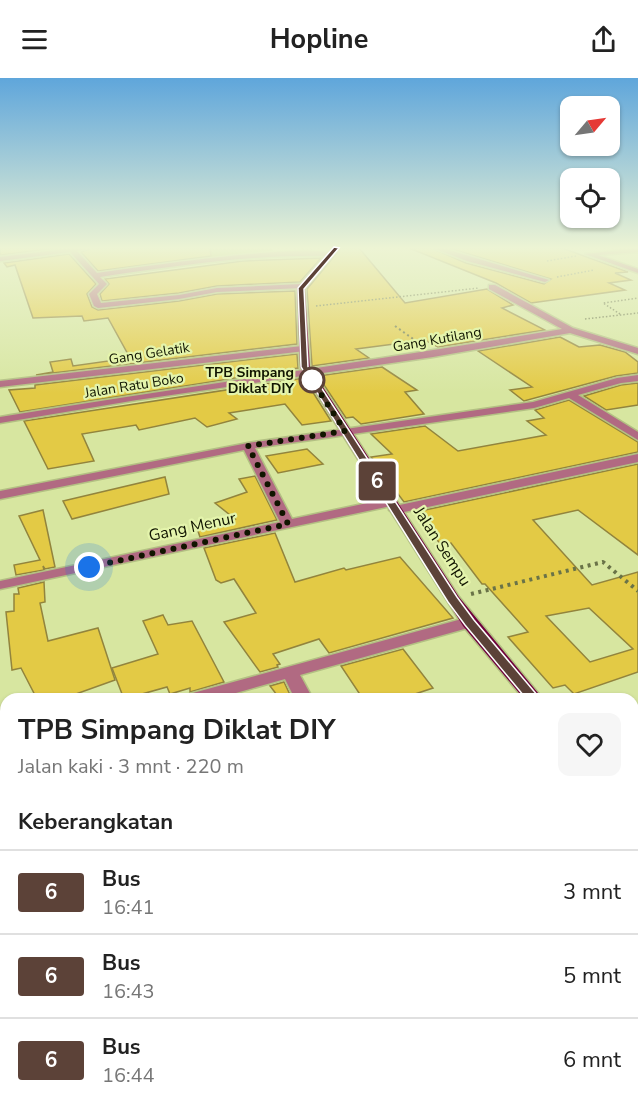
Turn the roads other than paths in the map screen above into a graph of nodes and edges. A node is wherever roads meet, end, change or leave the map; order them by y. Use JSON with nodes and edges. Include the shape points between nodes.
{"nodes":[{"id":1,"x":94,"y":296,"type":"edge"},
{"id":2,"x":183,"y":296,"type":"edge"},
{"id":3,"x":301,"y":296,"type":"edge"},
{"id":4,"x":509,"y":296,"type":"edge"},
{"id":5,"x":570,"y":330,"type":"junction"},
{"id":6,"x":302,"y":349,"type":"junction"},
{"id":7,"x":638,"y":351,"type":"edge"},
{"id":8,"x":307,"y":373,"type":"junction"},
{"id":9,"x":638,"y":378,"type":"edge"},
{"id":10,"x":0,"y":384,"type":"edge"},
{"id":11,"x":569,"y":394,"type":"junction"},
{"id":12,"x":0,"y":420,"type":"edge"},
{"id":13,"x":345,"y":431,"type":"junction"},
{"id":14,"x":638,"y":437,"type":"edge"},
{"id":15,"x":248,"y":446,"type":"junction"},
{"id":16,"x":638,"y":458,"type":"edge"},
{"id":17,"x":0,"y":495,"type":"edge"},
{"id":18,"x":393,"y":506,"type":"junction"},
{"id":19,"x":288,"y":524,"type":"junction"},
{"id":20,"x":0,"y":585,"type":"edge"},
{"id":21,"x":469,"y":622,"type":"junction"},
{"id":22,"x":289,"y":671,"type":"junction"},
{"id":23,"x":214,"y":693,"type":"edge"},
{"id":24,"x":301,"y":693,"type":"edge"},
{"id":25,"x":529,"y":693,"type":"edge"}],
"edges":[{"from":1,"to":2,"type":"street","via":[[98,306]]},
{"from":3,"to":6,"type":"main road","name":"Jalan Sempu"},
{"from":4,"to":5,"type":"street"},
{"from":5,"to":7,"type":"street"},
{"from":5,"to":8,"type":"street","name":"Gang Kutilang"},
{"from":6,"to":8,"type":"main road","name":"Jalan Sempu"},
{"from":6,"to":10,"type":"street","name":"Gang Gelatik"},
{"from":8,"to":12,"type":"street","name":"Jalan Ratu Boko"},
{"from":8,"to":13,"type":"main road","name":"Jalan Sempu"},
{"from":9,"to":11,"type":"street"},
{"from":11,"to":13,"type":"street","via":[[534,405]]},
{"from":11,"to":14,"type":"street"},
{"from":13,"to":15,"type":"street"},
{"from":13,"to":18,"type":"main road","name":"Jalan Sempu"},
{"from":15,"to":17,"type":"street"},
{"from":15,"to":19,"type":"street"},
{"from":16,"to":18,"type":"street","name":"Gang Menur"},
{"from":18,"to":19,"type":"street","name":"Gang Menur"},
{"from":18,"to":21,"type":"main road","name":"Jalan Sempu"},
{"from":19,"to":20,"type":"street","name":"Gang Menur"},
{"from":21,"to":22,"type":"street"},
{"from":21,"to":25,"type":"main road","name":"Jalan Sempu"},
{"from":22,"to":23,"type":"street"},
{"from":22,"to":24,"type":"street"}]}
